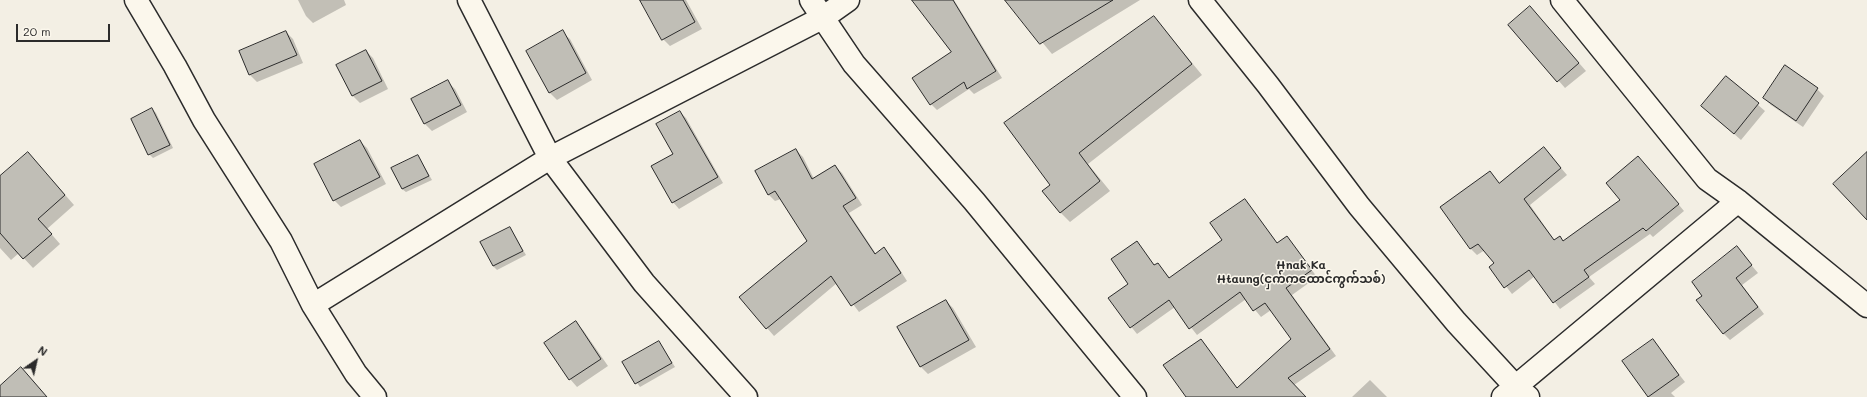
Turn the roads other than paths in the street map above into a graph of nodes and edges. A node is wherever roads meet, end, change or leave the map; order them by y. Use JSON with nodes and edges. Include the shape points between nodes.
{"nodes":[{"id":1,"x":136,"y":0,"type":"edge"},
{"id":2,"x":469,"y":0,"type":"edge"},
{"id":3,"x":848,"y":0,"type":"edge"},
{"id":4,"x":1200,"y":0,"type":"edge"},
{"id":5,"x":1562,"y":0,"type":"edge"},
{"id":6,"x":817,"y":8,"type":"edge"},
{"id":7,"x":550,"y":158,"type":"junction"},
{"id":8,"x":1738,"y":201,"type":"junction"},
{"id":9,"x":313,"y":305,"type":"junction"},
{"id":10,"x":1867,"y":306,"type":"edge"},
{"id":11,"x":1515,"y":393,"type":"edge"},
{"id":12,"x":375,"y":397,"type":"edge"},
{"id":13,"x":746,"y":397,"type":"edge"},
{"id":14,"x":1135,"y":397,"type":"edge"}],
"edges":[{"from":1,"to":9,"type":"street","via":[[204,120],[281,241]]},
{"from":2,"to":7,"type":"street"},
{"from":3,"to":6,"type":"street"},
{"from":4,"to":11,"type":"street","via":[[1359,206]]},
{"from":5,"to":8,"type":"street","via":[[1707,179]]},
{"from":6,"to":7,"type":"street"},
{"from":6,"to":14,"type":"street","via":[[854,64],[974,201]]},
{"from":7,"to":9,"type":"street"},
{"from":7,"to":13,"type":"street","via":[[644,283]]},
{"from":8,"to":10,"type":"street"},
{"from":8,"to":11,"type":"street"},
{"from":9,"to":12,"type":"street","via":[[356,374]]}]}
